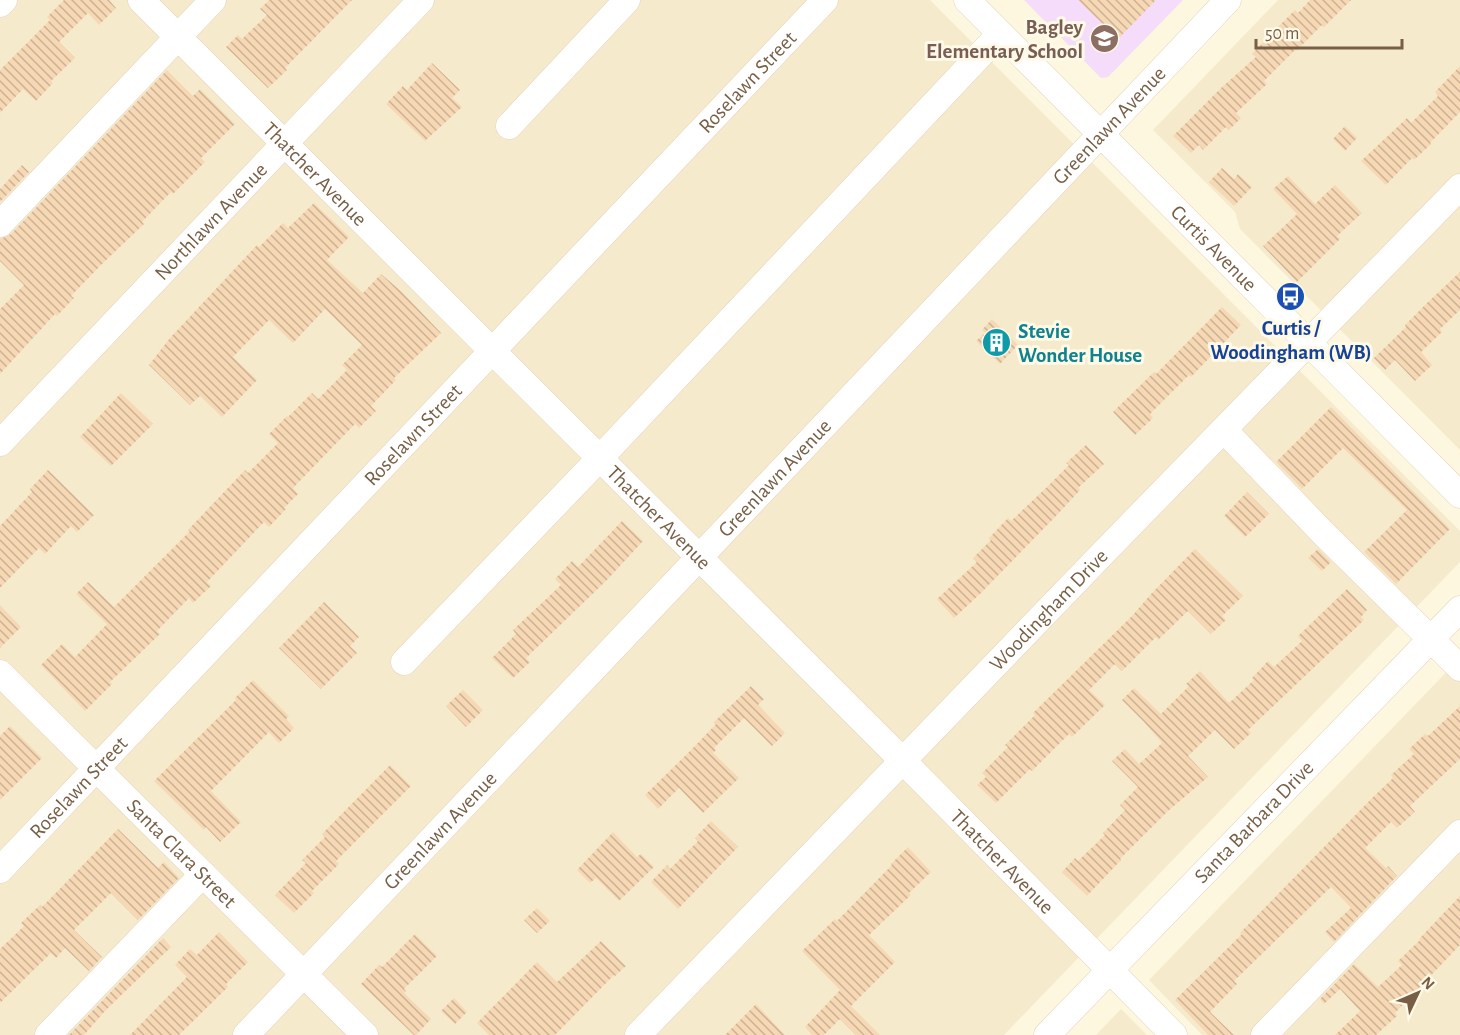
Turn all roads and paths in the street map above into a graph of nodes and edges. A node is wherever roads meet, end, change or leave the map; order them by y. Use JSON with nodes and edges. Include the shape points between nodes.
{"nodes":[{"id":1,"x":4,"y":0,"type":"edge"},
{"id":2,"x":141,"y":0,"type":"edge"},
{"id":3,"x":213,"y":0,"type":"edge"},
{"id":4,"x":421,"y":0,"type":"edge"},
{"id":5,"x":627,"y":0,"type":"edge"},
{"id":6,"x":825,"y":0,"type":"edge"},
{"id":7,"x":967,"y":0,"type":"edge"},
{"id":8,"x":1228,"y":0,"type":"edge"},
{"id":9,"x":0,"y":4,"type":"edge"},
{"id":10,"x":1000,"y":34,"type":"junction"},
{"id":11,"x":178,"y":37,"type":"junction"},
{"id":12,"x":508,"y":126,"type":"dead end"},
{"id":13,"x":1100,"y":134,"type":"junction"},
{"id":14,"x":284,"y":143,"type":"junction"},
{"id":15,"x":1460,"y":187,"type":"edge"},
{"id":16,"x":0,"y":224,"type":"edge"},
{"id":17,"x":1309,"y":343,"type":"junction"},
{"id":18,"x":492,"y":351,"type":"junction"},
{"id":19,"x":1224,"y":430,"type":"junction"},
{"id":20,"x":0,"y":443,"type":"edge"},
{"id":21,"x":600,"y":458,"type":"junction"},
{"id":22,"x":1460,"y":495,"type":"edge"},
{"id":23,"x":699,"y":557,"type":"junction"},
{"id":24,"x":1460,"y":609,"type":"edge"},
{"id":25,"x":1431,"y":639,"type":"junction"},
{"id":26,"x":404,"y":662,"type":"dead end"},
{"id":27,"x":1460,"y":668,"type":"edge"},
{"id":28,"x":0,"y":673,"type":"edge"},
{"id":29,"x":903,"y":760,"type":"junction"},
{"id":30,"x":96,"y":768,"type":"junction"},
{"id":31,"x":1460,"y":833,"type":"edge"},
{"id":32,"x":0,"y":870,"type":"edge"},
{"id":33,"x":203,"y":874,"type":"junction"},
{"id":34,"x":1111,"y":969,"type":"junction"},
{"id":35,"x":304,"y":974,"type":"junction"},
{"id":36,"x":48,"y":1035,"type":"edge"},
{"id":37,"x":246,"y":1035,"type":"edge"},
{"id":38,"x":365,"y":1035,"type":"edge"},
{"id":39,"x":638,"y":1035,"type":"edge"},
{"id":40,"x":1047,"y":1035,"type":"edge"},
{"id":41,"x":1174,"y":1035,"type":"edge"},
{"id":42,"x":1264,"y":1035,"type":"edge"}],
"edges":[{"from":1,"to":9,"type":"street"},
{"from":2,"to":11,"type":"street","name":"Thatcher Avenue"},
{"from":3,"to":11,"type":"street"},
{"from":4,"to":14,"type":"street","name":"Northlawn Avenue"},
{"from":5,"to":12,"type":"street"},
{"from":6,"to":18,"type":"street","name":"Roselawn Street"},
{"from":7,"to":10,"type":"street","name":"Curtis Avenue"},
{"from":8,"to":13,"type":"street","name":"Greenlawn Avenue"},
{"from":10,"to":13,"type":"street","name":"Curtis Avenue"},
{"from":10,"to":21,"type":"street"},
{"from":11,"to":14,"type":"street","name":"Thatcher Avenue"},
{"from":11,"to":16,"type":"street"},
{"from":13,"to":17,"type":"street","name":"Curtis Avenue"},
{"from":13,"to":23,"type":"street","name":"Greenlawn Avenue"},
{"from":14,"to":18,"type":"street","name":"Thatcher Avenue"},
{"from":14,"to":20,"type":"street","name":"Northlawn Avenue"},
{"from":15,"to":17,"type":"street","name":"Woodingham Drive"},
{"from":17,"to":19,"type":"street","name":"Woodingham Drive"},
{"from":17,"to":22,"type":"street","name":"Curtis Avenue"},
{"from":18,"to":21,"type":"street","name":"Thatcher Avenue"},
{"from":18,"to":30,"type":"street","name":"Roselawn Street"},
{"from":19,"to":25,"type":"street"},
{"from":19,"to":29,"type":"street","name":"Woodingham Drive"},
{"from":21,"to":23,"type":"street","name":"Thatcher Avenue"},
{"from":21,"to":26,"type":"street"},
{"from":23,"to":29,"type":"street","name":"Thatcher Avenue"},
{"from":23,"to":35,"type":"street","name":"Greenlawn Avenue"},
{"from":24,"to":25,"type":"street","name":"Santa Barbara Drive"},
{"from":25,"to":27,"type":"street"},
{"from":25,"to":34,"type":"street","name":"Santa Barbara Drive"},
{"from":28,"to":30,"type":"street","name":"Santa Clara Street"},
{"from":29,"to":34,"type":"street","name":"Thatcher Avenue"},
{"from":29,"to":39,"type":"street","name":"Woodingham Drive"},
{"from":30,"to":32,"type":"street","name":"Roselawn Street"},
{"from":30,"to":33,"type":"street","name":"Santa Clara Street"},
{"from":31,"to":42,"type":"street"},
{"from":33,"to":35,"type":"street","name":"Santa Clara Street"},
{"from":33,"to":36,"type":"street"},
{"from":34,"to":40,"type":"street","name":"Santa Barbara Drive"},
{"from":34,"to":41,"type":"street","name":"Thatcher Avenue"},
{"from":35,"to":37,"type":"street","name":"Greenlawn Avenue"},
{"from":35,"to":38,"type":"street","name":"Santa Clara Street"}]}
